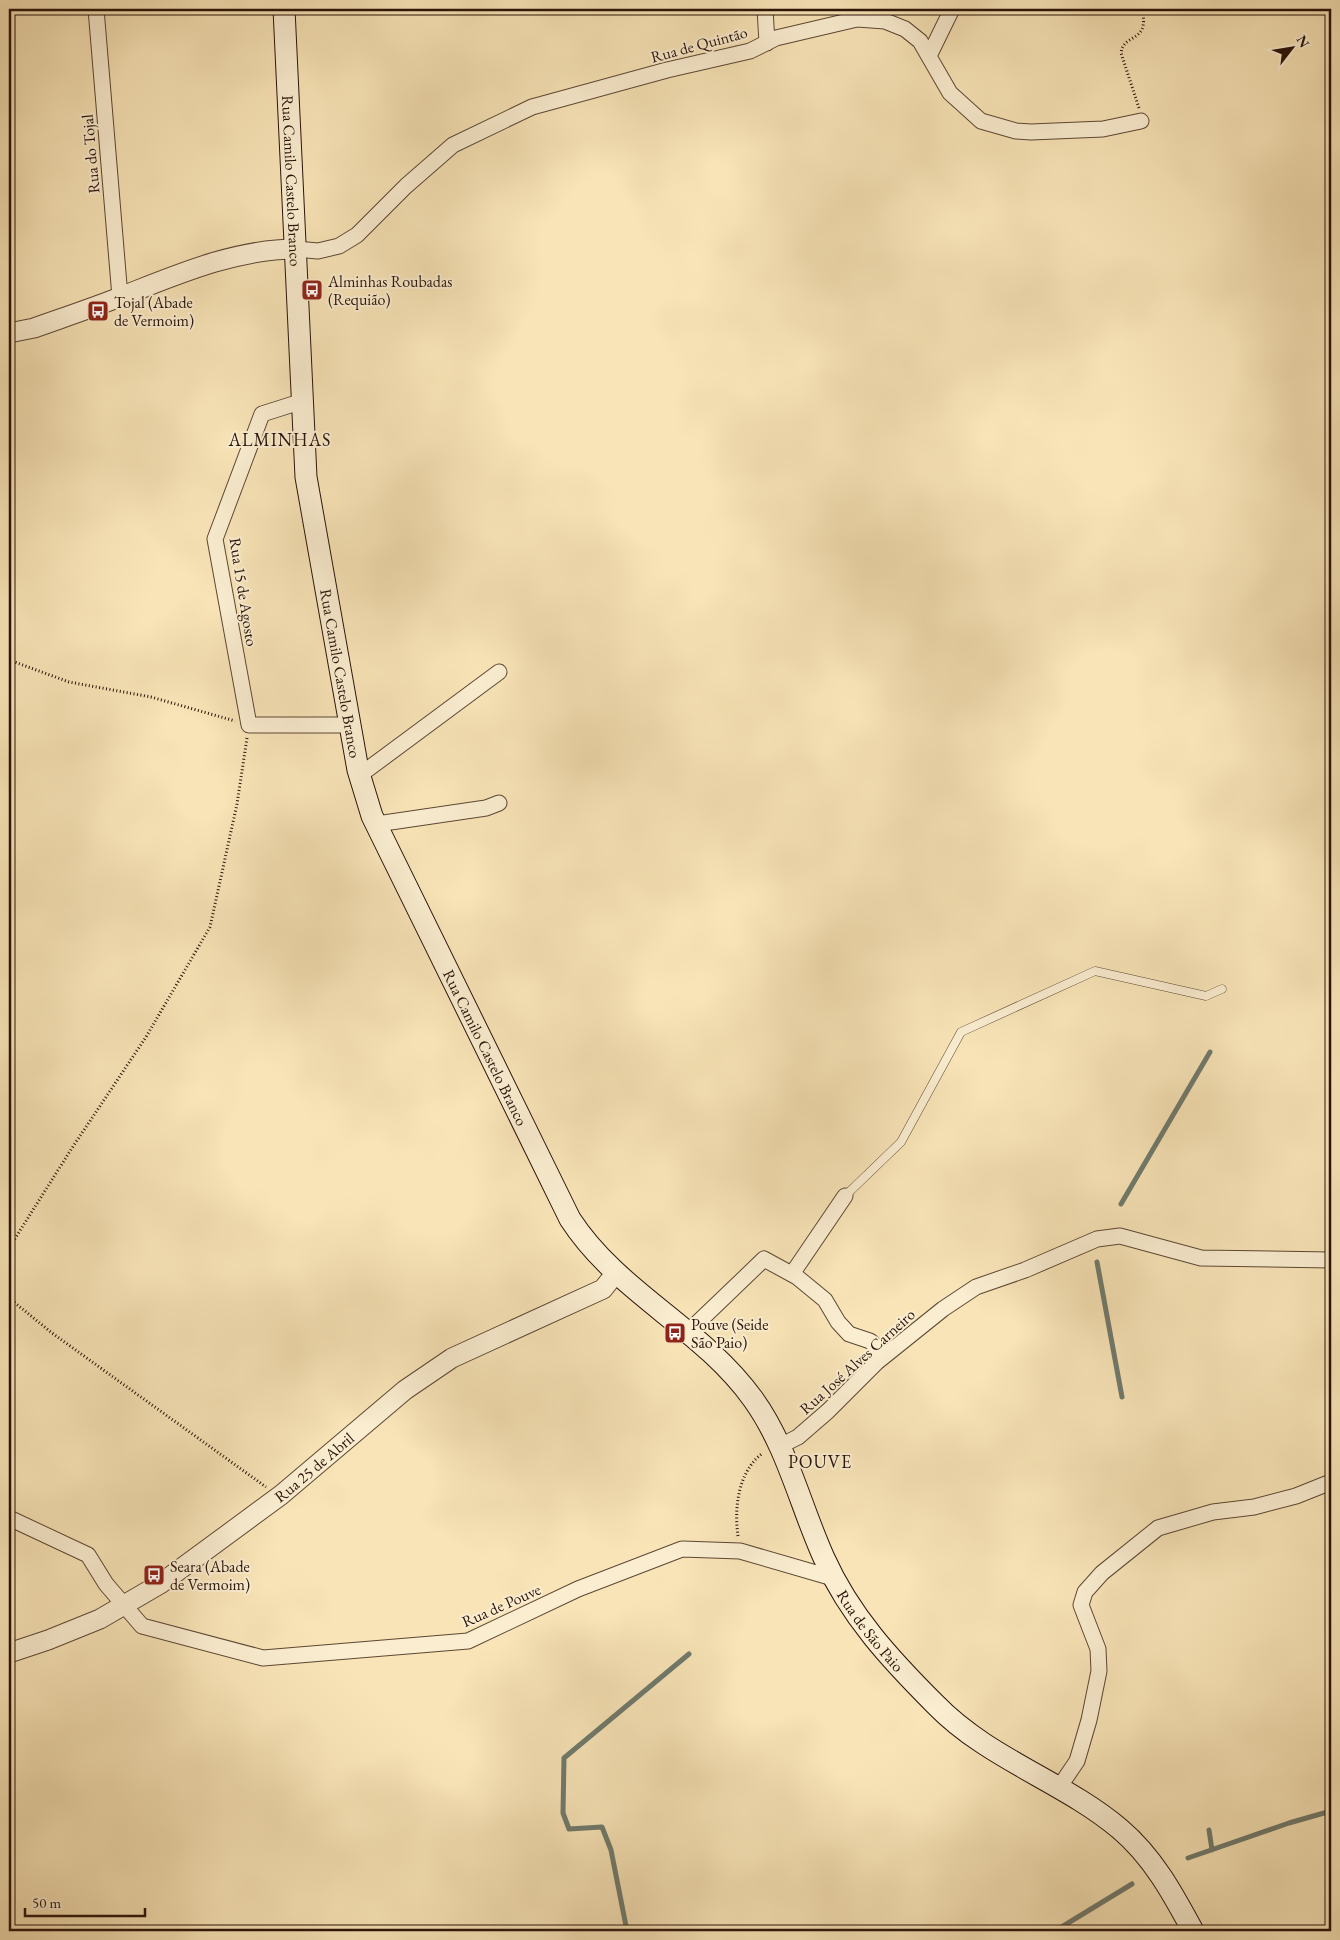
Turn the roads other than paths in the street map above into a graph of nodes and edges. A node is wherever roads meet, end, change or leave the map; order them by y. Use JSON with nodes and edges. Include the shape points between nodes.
{"nodes":[{"id":1,"x":96,"y":9,"type":"edge"},
{"id":2,"x":284,"y":9,"type":"edge"},
{"id":3,"x":765,"y":9,"type":"edge"},
{"id":4,"x":952,"y":9,"type":"edge"},
{"id":5,"x":767,"y":43,"type":"junction"},
{"id":6,"x":929,"y":56,"type":"junction"},
{"id":7,"x":1141,"y":121,"type":"road end"},
{"id":8,"x":296,"y":249,"type":"junction"},
{"id":9,"x":120,"y":297,"type":"junction"},
{"id":10,"x":9,"y":333,"type":"edge"},
{"id":11,"x":302,"y":401,"type":"junction"},
{"id":12,"x":499,"y":672,"type":"dead end"},
{"id":13,"x":350,"y":725,"type":"junction"},
{"id":14,"x":360,"y":775,"type":"junction"},
{"id":15,"x":499,"y":803,"type":"dead end"},
{"id":16,"x":377,"y":824,"type":"junction"},
{"id":17,"x":1222,"y":989,"type":"dead end"},
{"id":18,"x":845,"y":1196,"type":"joint"},
{"id":19,"x":1331,"y":1260,"type":"edge"},
{"id":20,"x":615,"y":1274,"type":"junction"},
{"id":21,"x":792,"y":1274,"type":"junction"},
{"id":22,"x":689,"y":1331,"type":"junction"},
{"id":23,"x":885,"y":1355,"type":"junction"},
{"id":24,"x":780,"y":1446,"type":"junction"},
{"id":25,"x":1331,"y":1482,"type":"edge"},
{"id":26,"x":9,"y":1518,"type":"edge"},
{"id":27,"x":833,"y":1578,"type":"junction"},
{"id":28,"x":123,"y":1606,"type":"junction"},
{"id":29,"x":9,"y":1653,"type":"edge"},
{"id":30,"x":1058,"y":1788,"type":"junction"},
{"id":31,"x":1193,"y":1931,"type":"edge"}],
"edges":[{"from":1,"to":9,"type":"street","name":"Rua do Tojal"},
{"from":2,"to":8,"type":"main road","name":"Rua Camilo Castelo Branco"},
{"from":3,"to":5,"type":"street"},
{"from":4,"to":6,"type":"street"},
{"from":5,"to":6,"type":"street","name":"Rua de Quintão","via":[[776,38],[856,20],[885,21],[905,29],[920,41]]},
{"from":5,"to":8,"type":"street","name":"Rua de Quintão","via":[[750,51],[532,107],[453,145],[357,235],[339,246],[318,251]]},
{"from":6,"to":7,"type":"street","name":"Rua de Quintão","via":[[950,93],[981,121],[992,125],[1031,132],[1103,129]]},
{"from":8,"to":9,"type":"street","via":[[228,259],[179,273]]},
{"from":8,"to":11,"type":"main road","name":"Rua Camilo Castelo Branco"},
{"from":9,"to":10,"type":"street","via":[[34,328]]},
{"from":11,"to":13,"type":"main road","name":"Rua Camilo Castelo Branco","via":[[306,477]]},
{"from":11,"to":13,"type":"street","name":"Rua 15 de Agosto","via":[[262,414],[215,539],[249,725]]},
{"from":12,"to":14,"type":"street"},
{"from":13,"to":14,"type":"main road","name":"Rua Camilo Castelo Branco"},
{"from":14,"to":16,"type":"main road","name":"Rua Camilo Castelo Branco"},
{"from":15,"to":16,"type":"street","via":[[486,808]]},
{"from":16,"to":20,"type":"main road","name":"Rua Camilo Castelo Branco","via":[[563,1207],[596,1254]]},
{"from":17,"to":18,"type":"lane","via":[[1206,996],[1096,971],[961,1032],[901,1142]]},
{"from":18,"to":21,"type":"street"},
{"from":19,"to":23,"type":"street","name":"Rua José Alves Carneiro","via":[[1201,1258],[1120,1236],[1097,1239],[976,1287]]},
{"from":20,"to":22,"type":"main road","name":"Rua de São Paio"},
{"from":20,"to":28,"type":"street","name":"Rua 25 de Abril","via":[[602,1289],[452,1358],[405,1390],[281,1495],[160,1584]]},
{"from":21,"to":22,"type":"street","via":[[764,1259]]},
{"from":21,"to":23,"type":"street","via":[[825,1300],[849,1334],[870,1341]]},
{"from":22,"to":24,"type":"main road","name":"Rua de São Paio","via":[[736,1377],[764,1416]]},
{"from":23,"to":24,"type":"street","name":"Rua José Alves Carneiro","via":[[798,1437]]},
{"from":24,"to":27,"type":"main road","name":"Rua de São Paio"},
{"from":25,"to":30,"type":"street","via":[[1296,1496],[1254,1507],[1212,1512],[1158,1528],[1102,1573],[1085,1592],[1081,1605],[1098,1649],[1099,1671],[1077,1761]]},
{"from":26,"to":28,"type":"street","name":"Rua de Pouve","via":[[88,1555]]},
{"from":27,"to":28,"type":"street","name":"Rua de Pouve","via":[[740,1551],[682,1549],[578,1589],[468,1641],[263,1658],[142,1626]]},
{"from":27,"to":30,"type":"main road","name":"Rua de São Paio","via":[[868,1633],[949,1718],[994,1751]]},
{"from":28,"to":29,"type":"street","name":"Rua 25 de Abril","via":[[100,1619]]},
{"from":30,"to":31,"type":"main road","name":"Rua de São Paio","via":[[1105,1817],[1133,1840],[1164,1878]]}]}
